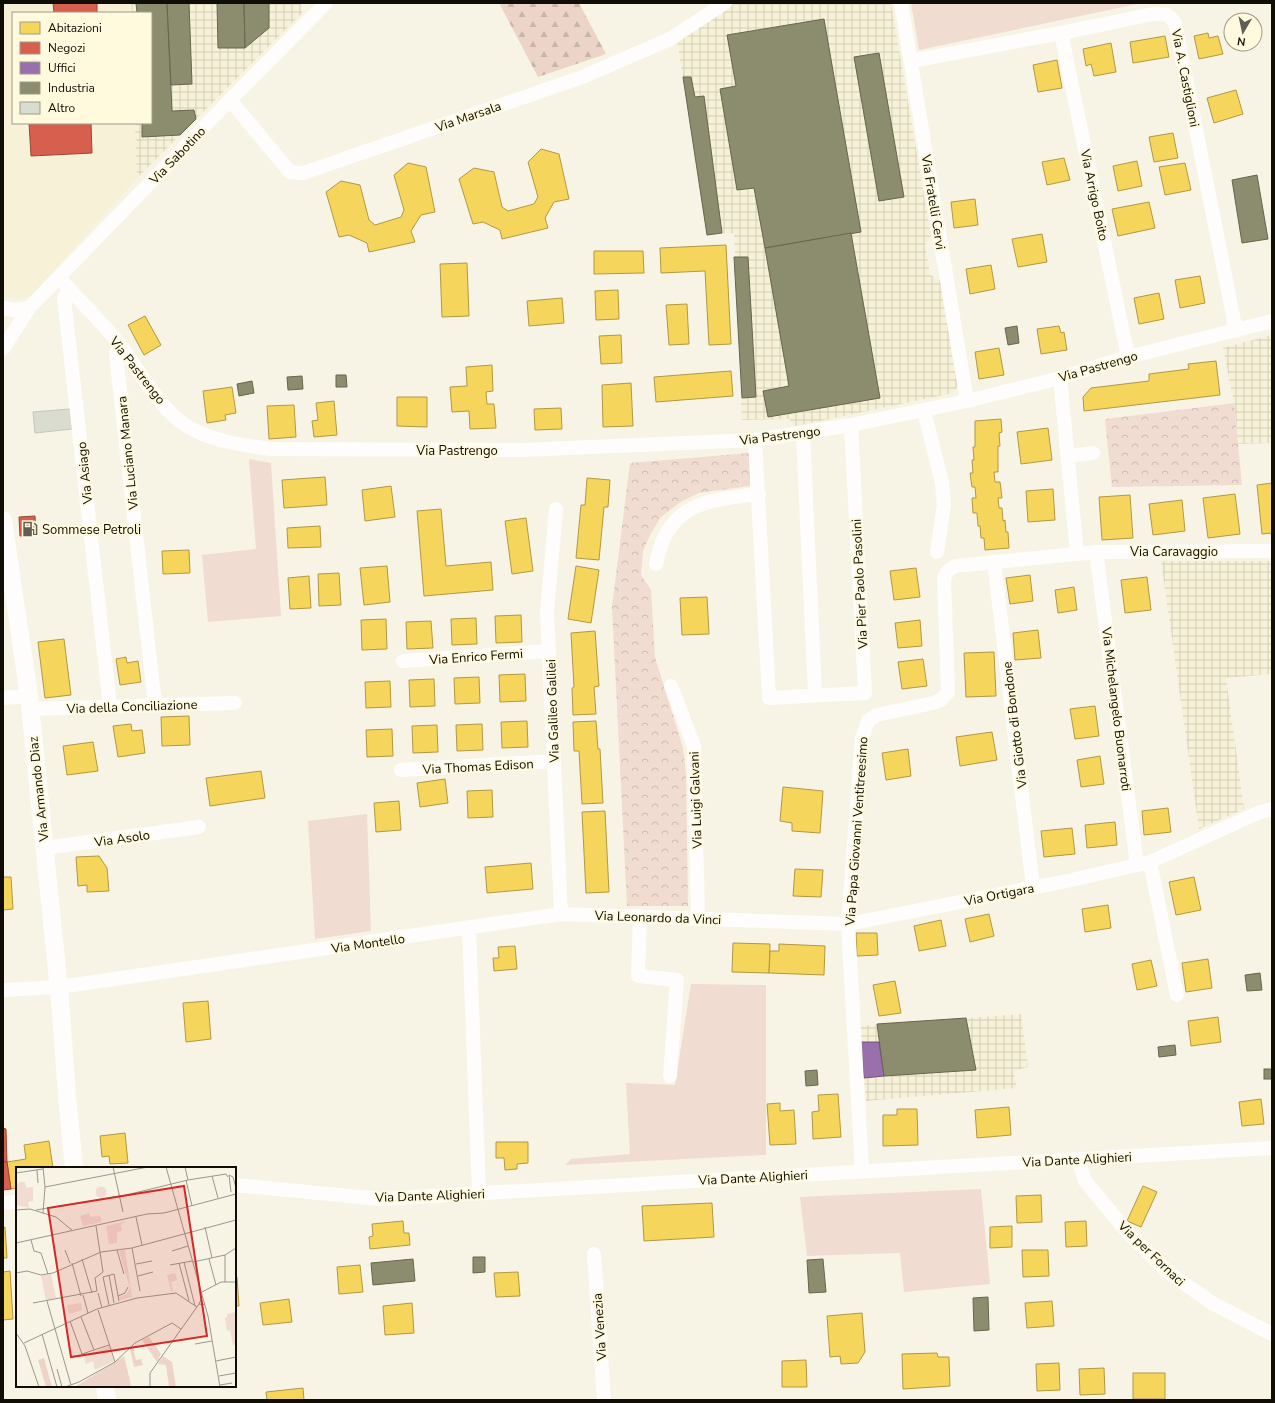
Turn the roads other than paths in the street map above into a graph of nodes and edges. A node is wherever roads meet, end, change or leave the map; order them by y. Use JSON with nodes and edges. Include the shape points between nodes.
{"nodes":[{"id":1,"x":326,"y":3,"type":"edge"},
{"id":2,"x":725,"y":3,"type":"edge"},
{"id":3,"x":901,"y":3,"type":"edge"},
{"id":4,"x":1061,"y":33,"type":"junction"},
{"id":5,"x":911,"y":61,"type":"junction"},
{"id":6,"x":230,"y":100,"type":"junction"},
{"id":7,"x":58,"y":278,"type":"junction"},
{"id":8,"x":69,"y":289,"type":"junction"},
{"id":9,"x":29,"y":308,"type":"junction"},
{"id":10,"x":7,"y":311,"type":"edge"},
{"id":11,"x":1272,"y":321,"type":"edge"},
{"id":12,"x":18,"y":326,"type":"junction"},
{"id":13,"x":1236,"y":331,"type":"junction"},
{"id":14,"x":3,"y":333,"type":"edge"},
{"id":15,"x":120,"y":345,"type":"junction"},
{"id":16,"x":3,"y":349,"type":"edge"},
{"id":17,"x":1128,"y":357,"type":"junction"},
{"id":18,"x":1060,"y":378,"type":"junction"},
{"id":19,"x":967,"y":401,"type":"junction"},
{"id":20,"x":924,"y":411,"type":"junction"},
{"id":21,"x":851,"y":425,"type":"junction"},
{"id":22,"x":803,"y":433,"type":"junction"},
{"id":23,"x":755,"y":440,"type":"junction"},
{"id":24,"x":1093,"y":454,"type":"dead end"},
{"id":25,"x":1068,"y":456,"type":"junction"},
{"id":26,"x":759,"y":494,"type":"junction"},
{"id":27,"x":556,"y":509,"type":"dead end"},
{"id":28,"x":3,"y":520,"type":"edge"},
{"id":29,"x":1272,"y":551,"type":"edge"},
{"id":30,"x":937,"y":552,"type":"dead end"},
{"id":31,"x":1096,"y":552,"type":"junction"},
{"id":32,"x":1077,"y":553,"type":"junction"},
{"id":33,"x":994,"y":562,"type":"junction"},
{"id":34,"x":656,"y":564,"type":"dead end"},
{"id":35,"x":549,"y":651,"type":"junction"},
{"id":36,"x":403,"y":661,"type":"dead end"},
{"id":37,"x":671,"y":686,"type":"dead end"},
{"id":38,"x":815,"y":695,"type":"junction"},
{"id":39,"x":3,"y":698,"type":"edge"},
{"id":40,"x":29,"y":703,"type":"junction"},
{"id":41,"x":235,"y":703,"type":"dead end"},
{"id":42,"x":155,"y":705,"type":"junction"},
{"id":43,"x":110,"y":706,"type":"junction"},
{"id":44,"x":554,"y":761,"type":"junction"},
{"id":45,"x":401,"y":770,"type":"dead end"},
{"id":46,"x":1272,"y":809,"type":"edge"},
{"id":47,"x":199,"y":827,"type":"dead end"},
{"id":48,"x":44,"y":848,"type":"junction"},
{"id":49,"x":1143,"y":864,"type":"junction"},
{"id":50,"x":1033,"y":887,"type":"junction"},
{"id":51,"x":561,"y":914,"type":"junction"},
{"id":52,"x":640,"y":917,"type":"junction"},
{"id":53,"x":698,"y":919,"type":"junction"},
{"id":54,"x":848,"y":924,"type":"junction"},
{"id":55,"x":469,"y":928,"type":"junction"},
{"id":56,"x":59,"y":987,"type":"junction"},
{"id":57,"x":3,"y":990,"type":"edge"},
{"id":58,"x":1177,"y":996,"type":"dead end"},
{"id":59,"x":66,"y":1060,"type":"junction"},
{"id":60,"x":670,"y":1076,"type":"dead end"},
{"id":61,"x":1272,"y":1148,"type":"edge"},
{"id":62,"x":1078,"y":1159,"type":"junction"},
{"id":63,"x":74,"y":1167,"type":"edge"},
{"id":64,"x":80,"y":1167,"type":"edge"},
{"id":65,"x":862,"y":1170,"type":"junction"},
{"id":66,"x":236,"y":1185,"type":"edge"},
{"id":67,"x":479,"y":1193,"type":"junction"},
{"id":68,"x":16,"y":1202,"type":"edge"},
{"id":69,"x":3,"y":1203,"type":"edge"},
{"id":70,"x":594,"y":1254,"type":"dead end"},
{"id":71,"x":1272,"y":1334,"type":"edge"},
{"id":72,"x":105,"y":1387,"type":"edge"},
{"id":73,"x":107,"y":1400,"type":"edge"},
{"id":74,"x":604,"y":1400,"type":"edge"}],
"edges":[{"from":1,"to":6,"type":"street","name":"Via Sabotino"},
{"from":2,"to":6,"type":"street","name":"Via Marsala","via":[[670,39],[580,78],[304,173],[290,172]]},
{"from":3,"to":5,"type":"street","name":"Via Fratelli Cervi"},
{"from":4,"to":5,"type":"street","name":"Via A. Castiglioni"},
{"from":4,"to":13,"type":"street","name":"Via A. Castiglioni","via":[[1153,14],[1171,16],[1175,23]]},
{"from":4,"to":17,"type":"street","name":"Via Arrigo Boito"},
{"from":5,"to":19,"type":"street","name":"Via Fratelli Cervi"},
{"from":6,"to":7,"type":"street","name":"Via Sabotino"},
{"from":7,"to":8,"type":"street","name":"Via Pastrengo"},
{"from":7,"to":9,"type":"street","name":"Via Sabotino"},
{"from":8,"to":15,"type":"street","name":"Via Pastrengo"},
{"from":8,"to":43,"type":"street","name":"Via Asiago","via":[[64,298]]},
{"from":9,"to":10,"type":"street"},
{"from":9,"to":12,"type":"street","name":"Via Sabotino"},
{"from":11,"to":13,"type":"street","name":"Via Pastrengo"},
{"from":12,"to":14,"type":"street"},
{"from":12,"to":16,"type":"street","name":"Via Sabotino"},
{"from":13,"to":17,"type":"street","name":"Via Pastrengo"},
{"from":15,"to":23,"type":"street","name":"Via Pastrengo","via":[[160,402],[177,418],[195,431],[245,446],[340,450],[522,450]]},
{"from":15,"to":42,"type":"street","name":"Via Luciano Manara","via":[[116,354]]},
{"from":17,"to":18,"type":"street","name":"Via Pastrengo"},
{"from":18,"to":19,"type":"street","name":"Via Pastrengo"},
{"from":18,"to":25,"type":"street"},
{"from":19,"to":20,"type":"street","name":"Via Pastrengo"},
{"from":20,"to":21,"type":"street","name":"Via Pastrengo"},
{"from":20,"to":30,"type":"street","via":[[942,482],[944,505]]},
{"from":21,"to":22,"type":"street","name":"Via Pastrengo"},
{"from":21,"to":38,"type":"street","name":"Via Pier Paolo Pasolini","via":[[864,693]]},
{"from":22,"to":23,"type":"street","name":"Via Pastrengo"},
{"from":22,"to":38,"type":"street"},
{"from":23,"to":26,"type":"street","name":"Via Pier Paolo Pasolini"},
{"from":24,"to":25,"type":"street"},
{"from":25,"to":32,"type":"street"},
{"from":26,"to":34,"type":"street","via":[[708,501],[687,511],[671,524],[660,544]]},
{"from":26,"to":38,"type":"street","name":"Via Pier Paolo Pasolini","via":[[769,698]]},
{"from":27,"to":35,"type":"street","name":"Via Galileo Galilei","via":[[547,612]]},
{"from":28,"to":40,"type":"main road","name":"Via Armando Diaz"},
{"from":29,"to":31,"type":"street","name":"Via Caravaggio"},
{"from":31,"to":32,"type":"street","name":"Via Caravaggio"},
{"from":31,"to":49,"type":"street","name":"Via Michelangelo Buonarroti"},
{"from":32,"to":33,"type":"street","name":"Via Papa Giovanni Ventitreesimo"},
{"from":33,"to":50,"type":"street","name":"Via Giotto di Bondone"},
{"from":33,"to":54,"type":"street","name":"Via Papa Giovanni Ventitreesimo","via":[[955,566],[944,578],[948,692],[942,699],[933,703],[877,715],[868,721],[864,728]]},
{"from":35,"to":36,"type":"street","name":"Via Enrico Fermi"},
{"from":35,"to":44,"type":"street","name":"Via Galileo Galilei"},
{"from":37,"to":53,"type":"street","name":"Via Luigi Galvani","via":[[694,746]]},
{"from":39,"to":40,"type":"street","name":"Via della Conciliazione"},
{"from":40,"to":43,"type":"street","name":"Via della Conciliazione"},
{"from":40,"to":48,"type":"main road","name":"Via Armando Diaz"},
{"from":41,"to":42,"type":"street","name":"Via della Conciliazione"},
{"from":42,"to":43,"type":"street","name":"Via della Conciliazione"},
{"from":44,"to":45,"type":"street","name":"Via Thomas Edison"},
{"from":44,"to":51,"type":"street","name":"Via Galileo Galilei"},
{"from":46,"to":49,"type":"street","name":"Via Ortigara"},
{"from":47,"to":48,"type":"street","name":"Via Asolo"},
{"from":48,"to":56,"type":"main road","name":"Via Armando Diaz"},
{"from":49,"to":50,"type":"street","name":"Via Ortigara"},
{"from":49,"to":58,"type":"street"},
{"from":50,"to":54,"type":"street","name":"Via Ortigara"},
{"from":51,"to":52,"type":"street","name":"Via Leonardo da Vinci"},
{"from":51,"to":55,"type":"street","name":"Via Leonardo da Vinci"},
{"from":52,"to":53,"type":"street","name":"Via Leonardo da Vinci"},
{"from":52,"to":60,"type":"street","via":[[638,976],[677,980]]},
{"from":53,"to":54,"type":"street","name":"Via Leonardo da Vinci"},
{"from":54,"to":65,"type":"street","name":"Via Papa Giovanni Ventitreesimo"},
{"from":55,"to":56,"type":"street","name":"Via Montello"},
{"from":55,"to":67,"type":"street"},
{"from":56,"to":57,"type":"street","name":"Via Montello"},
{"from":56,"to":59,"type":"main road","name":"Via Armando Diaz"},
{"from":59,"to":63,"type":"main road","name":"Via Armando Diaz"},
{"from":59,"to":64,"type":"main road","name":"Via Armando Diaz"},
{"from":61,"to":62,"type":"street","name":"Via Dante Alighieri"},
{"from":62,"to":65,"type":"street","name":"Via Dante Alighieri"},
{"from":62,"to":71,"type":"street","name":"Via per Fornaci","via":[[1085,1181],[1130,1235],[1168,1272],[1212,1303]]},
{"from":65,"to":67,"type":"street","name":"Via Dante Alighieri"},
{"from":66,"to":67,"type":"street","name":"Via Dante Alighieri","via":[[380,1199]]},
{"from":68,"to":69,"type":"street"},
{"from":70,"to":74,"type":"street","name":"Via Venezia"},
{"from":72,"to":73,"type":"main road"}]}
